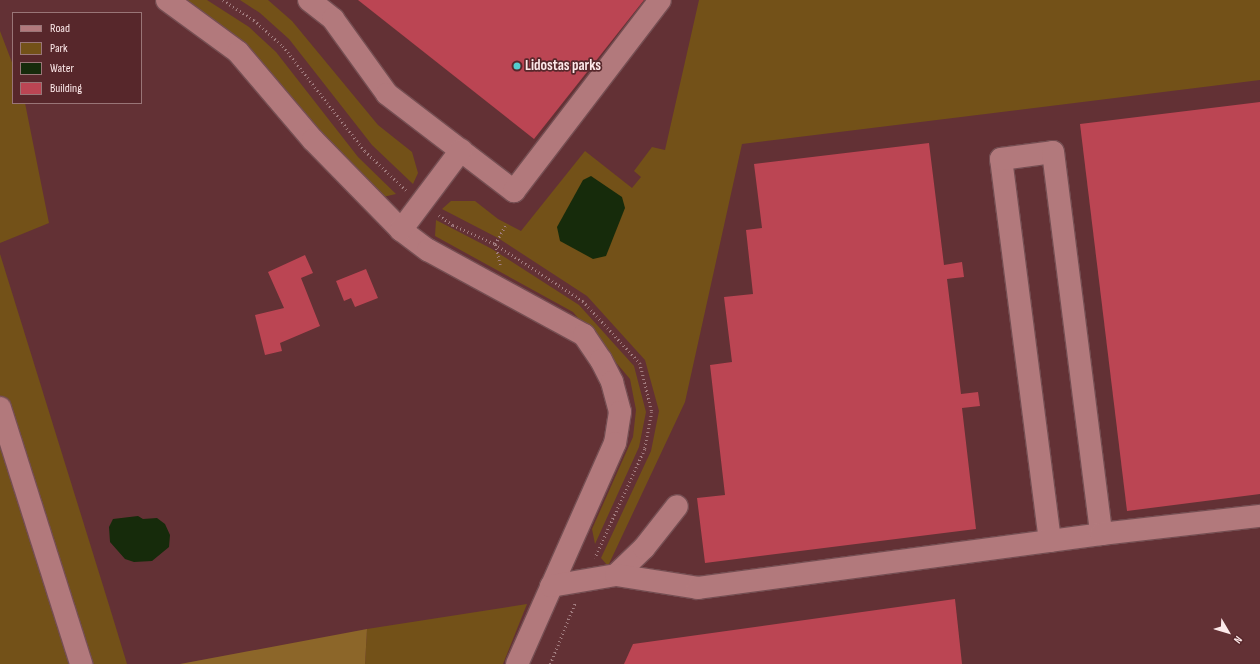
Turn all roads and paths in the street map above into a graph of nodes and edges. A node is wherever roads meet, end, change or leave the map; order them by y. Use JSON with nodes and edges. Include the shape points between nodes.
{"nodes":[{"id":1,"x":167,"y":0,"type":"edge"},
{"id":2,"x":309,"y":0,"type":"edge"},
{"id":3,"x":660,"y":0,"type":"edge"},
{"id":4,"x":461,"y":150,"type":"junction"},
{"id":5,"x":506,"y":224,"type":"dead end"},
{"id":6,"x":401,"y":230,"type":"junction"},
{"id":7,"x":500,"y":267,"type":"dead end"},
{"id":8,"x":0,"y":408,"type":"edge"},
{"id":9,"x":676,"y":506,"type":"dead end"},
{"id":10,"x":1260,"y":516,"type":"edge"},
{"id":11,"x":1101,"y":534,"type":"junction"},
{"id":12,"x":1050,"y":540,"type":"junction"},
{"id":13,"x":616,"y":575,"type":"junction"},
{"id":14,"x":551,"y":586,"type":"junction"},
{"id":15,"x":81,"y":664,"type":"edge"},
{"id":16,"x":517,"y":664,"type":"edge"}],
"edges":[{"from":1,"to":6,"type":"street","via":[[238,52],[313,140]]},
{"from":2,"to":4,"type":"street","via":[[333,19],[387,94]]},
{"from":3,"to":4,"type":"street","via":[[514,190]]},
{"from":4,"to":6,"type":"street"},
{"from":5,"to":7,"type":"path","via":[[496,244]]},
{"from":6,"to":14,"type":"street","via":[[428,250],[584,335],[612,382],[620,412],[616,444]]},
{"from":8,"to":15,"type":"street"},
{"from":9,"to":13,"type":"street","via":[[644,548]]},
{"from":10,"to":11,"type":"street"},
{"from":11,"to":12,"type":"street"},
{"from":11,"to":12,"type":"street","via":[[1053,152],[1001,159]]},
{"from":12,"to":13,"type":"street","via":[[698,588]]},
{"from":13,"to":14,"type":"street"},
{"from":14,"to":16,"type":"street"}]}
